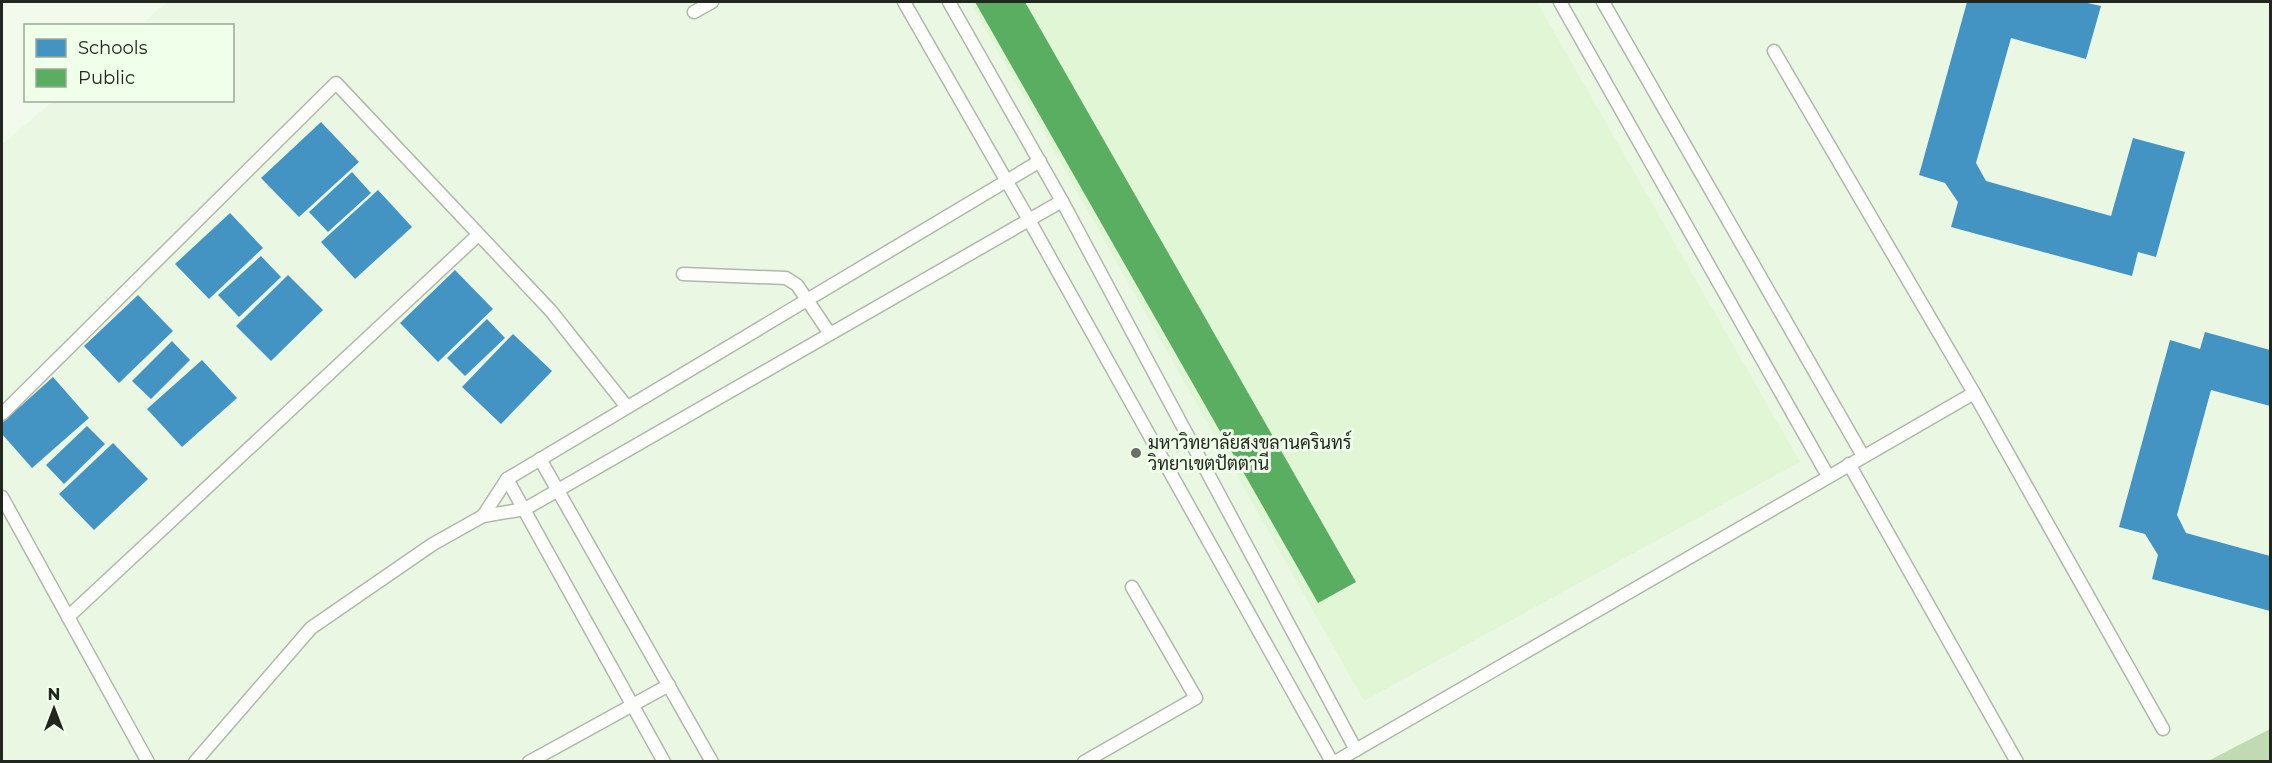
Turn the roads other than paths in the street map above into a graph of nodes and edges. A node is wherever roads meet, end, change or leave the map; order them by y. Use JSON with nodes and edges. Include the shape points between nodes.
{"nodes":[{"id":1,"x":712,"y":2,"type":"edge"},
{"id":2,"x":904,"y":2,"type":"edge"},
{"id":3,"x":949,"y":2,"type":"edge"},
{"id":4,"x":1560,"y":2,"type":"edge"},
{"id":5,"x":1603,"y":2,"type":"edge"},
{"id":6,"x":694,"y":12,"type":"dead end"},
{"id":7,"x":1774,"y":51,"type":"dead end"},
{"id":8,"x":1040,"y":161,"type":"junction"},
{"id":9,"x":1007,"y":181,"type":"junction"},
{"id":10,"x":1062,"y":201,"type":"junction"},
{"id":11,"x":1029,"y":220,"type":"junction"},
{"id":12,"x":478,"y":235,"type":"junction"},
{"id":13,"x":682,"y":274,"type":"dead end"},
{"id":14,"x":808,"y":299,"type":"junction"},
{"id":15,"x":830,"y":334,"type":"junction"},
{"id":16,"x":1974,"y":393,"type":"junction"},
{"id":17,"x":627,"y":407,"type":"junction"},
{"id":18,"x":2,"y":414,"type":"edge"},
{"id":19,"x":1863,"y":456,"type":"junction"},
{"id":20,"x":540,"y":459,"type":"junction"},
{"id":21,"x":1849,"y":464,"type":"junction"},
{"id":22,"x":1828,"y":476,"type":"junction"},
{"id":23,"x":507,"y":479,"type":"junction"},
{"id":24,"x":558,"y":490,"type":"junction"},
{"id":25,"x":2,"y":497,"type":"edge"},
{"id":26,"x":525,"y":508,"type":"junction"},
{"id":27,"x":483,"y":516,"type":"junction"},
{"id":28,"x":1132,"y":587,"type":"dead end"},
{"id":29,"x":68,"y":617,"type":"junction"},
{"id":30,"x":669,"y":685,"type":"junction"},
{"id":31,"x":632,"y":706,"type":"junction"},
{"id":32,"x":2163,"y":729,"type":"dead end"},
{"id":33,"x":1356,"y":750,"type":"junction"},
{"id":34,"x":148,"y":762,"type":"edge"},
{"id":35,"x":195,"y":762,"type":"edge"},
{"id":36,"x":529,"y":762,"type":"edge"},
{"id":37,"x":664,"y":762,"type":"edge"},
{"id":38,"x":712,"y":762,"type":"edge"},
{"id":39,"x":1084,"y":762,"type":"edge"},
{"id":40,"x":1333,"y":762,"type":"edge"},
{"id":41,"x":2017,"y":762,"type":"edge"}],
"edges":[{"from":1,"to":6,"type":"lane"},
{"from":2,"to":9,"type":"lane"},
{"from":3,"to":8,"type":"lane"},
{"from":4,"to":22,"type":"lane"},
{"from":5,"to":19,"type":"lane"},
{"from":7,"to":16,"type":"lane"},
{"from":8,"to":9,"type":"lane"},
{"from":8,"to":10,"type":"lane"},
{"from":9,"to":11,"type":"lane"},
{"from":9,"to":14,"type":"lane"},
{"from":10,"to":11,"type":"lane"},
{"from":10,"to":33,"type":"lane"},
{"from":11,"to":15,"type":"lane"},
{"from":11,"to":40,"type":"lane"},
{"from":12,"to":17,"type":"lane","via":[[550,311]]},
{"from":12,"to":18,"type":"lane","via":[[336,83]]},
{"from":12,"to":29,"type":"lane"},
{"from":13,"to":14,"type":"lane","via":[[786,278]]},
{"from":14,"to":15,"type":"lane"},
{"from":14,"to":17,"type":"lane"},
{"from":15,"to":24,"type":"lane"},
{"from":16,"to":19,"type":"lane"},
{"from":16,"to":32,"type":"lane"},
{"from":17,"to":20,"type":"lane"},
{"from":19,"to":21,"type":"lane"},
{"from":20,"to":23,"type":"lane"},
{"from":20,"to":24,"type":"lane"},
{"from":21,"to":22,"type":"lane"},
{"from":21,"to":41,"type":"lane"},
{"from":22,"to":33,"type":"lane"},
{"from":23,"to":26,"type":"lane"},
{"from":23,"to":27,"type":"lane"},
{"from":24,"to":26,"type":"lane"},
{"from":24,"to":30,"type":"lane"},
{"from":25,"to":29,"type":"lane"},
{"from":26,"to":27,"type":"lane"},
{"from":26,"to":31,"type":"lane"},
{"from":27,"to":35,"type":"lane","via":[[433,544],[311,628]]},
{"from":28,"to":39,"type":"lane","via":[[1196,698]]},
{"from":29,"to":34,"type":"lane"},
{"from":30,"to":31,"type":"lane"},
{"from":30,"to":38,"type":"lane"},
{"from":31,"to":36,"type":"lane"},
{"from":31,"to":37,"type":"lane"},
{"from":33,"to":40,"type":"lane"}]}
